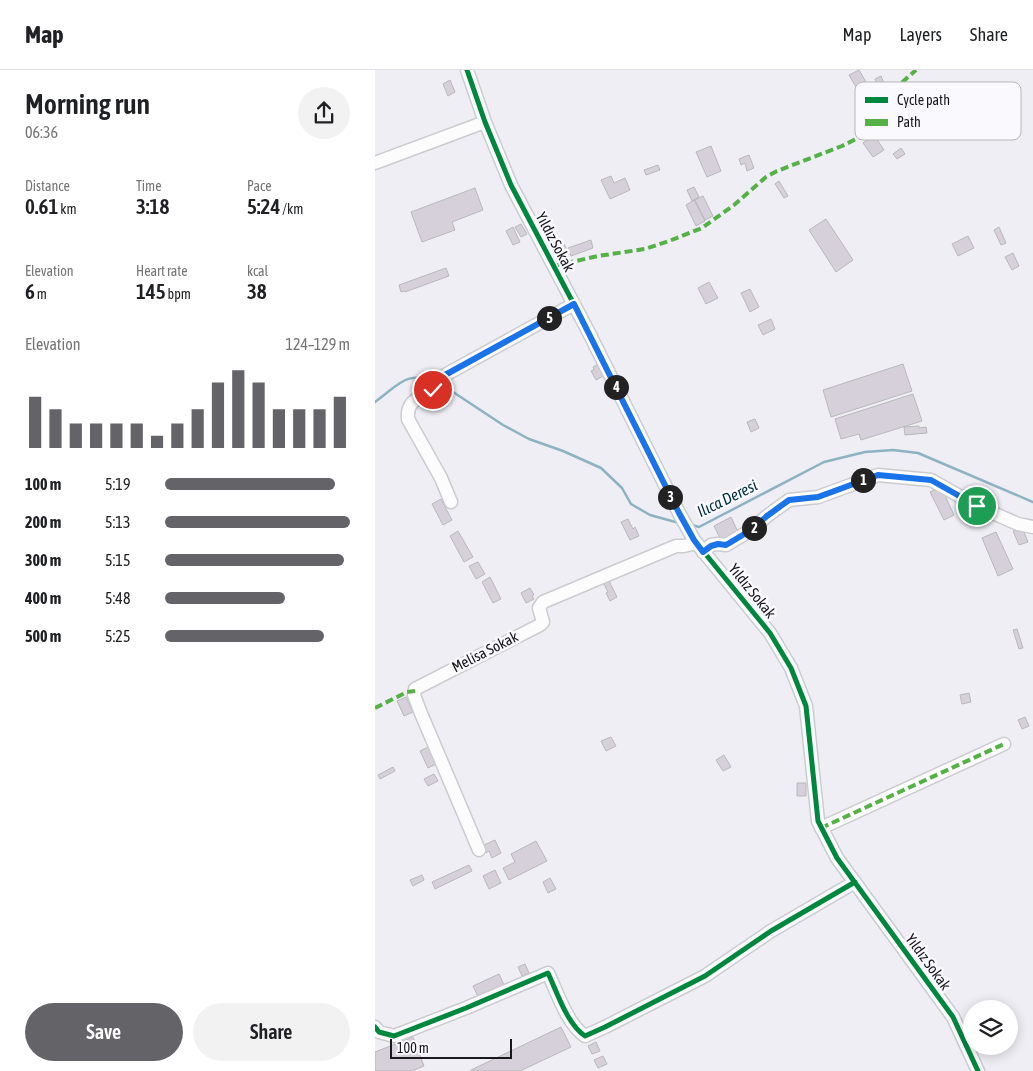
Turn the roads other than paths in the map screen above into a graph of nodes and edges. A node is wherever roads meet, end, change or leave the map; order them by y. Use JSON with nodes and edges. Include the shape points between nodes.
{"nodes":[{"id":1,"x":467,"y":70,"type":"edge"},
{"id":2,"x":485,"y":122,"type":"junction"},
{"id":3,"x":375,"y":162,"type":"edge"},
{"id":4,"x":574,"y":304,"type":"junction"},
{"id":5,"x":451,"y":502,"type":"dead end"},
{"id":6,"x":1033,"y":527,"type":"edge"},
{"id":7,"x":698,"y":545,"type":"junction"},
{"id":8,"x":1005,"y":744,"type":"dead end"},
{"id":9,"x":821,"y":828,"type":"junction"},
{"id":10,"x":479,"y":850,"type":"dead end"},
{"id":11,"x":855,"y":882,"type":"junction"},
{"id":12,"x":375,"y":1027,"type":"edge"},
{"id":13,"x":978,"y":1071,"type":"edge"}],
"edges":[{"from":1,"to":2,"type":"street","name":"Yıldız Sokak"},
{"from":2,"to":3,"type":"street"},
{"from":2,"to":4,"type":"street","name":"Yıldız Sokak","via":[[511,185]]},
{"from":4,"to":5,"type":"street","via":[[445,375],[433,390],[410,403],[408,418]]},
{"from":4,"to":7,"type":"street","name":"Yıldız Sokak"},
{"from":6,"to":7,"type":"street","via":[[977,506],[931,480],[878,475],[818,497],[789,500],[726,545]]},
{"from":7,"to":9,"type":"street","name":"Yıldız Sokak","via":[[770,633],[791,668],[806,706],[817,821]]},
{"from":7,"to":10,"type":"street","name":"Melisa Sokak","via":[[676,546],[543,602],[539,608],[543,622],[540,625],[415,689],[420,711]]},
{"from":8,"to":9,"type":"street"},
{"from":9,"to":11,"type":"street","name":"Yıldız Sokak"},
{"from":11,"to":12,"type":"street","via":[[771,931],[705,976],[585,1036],[571,1021],[548,973],[394,1036],[379,1032]]},
{"from":11,"to":13,"type":"street","name":"Yıldız Sokak","via":[[953,1017]]}]}
